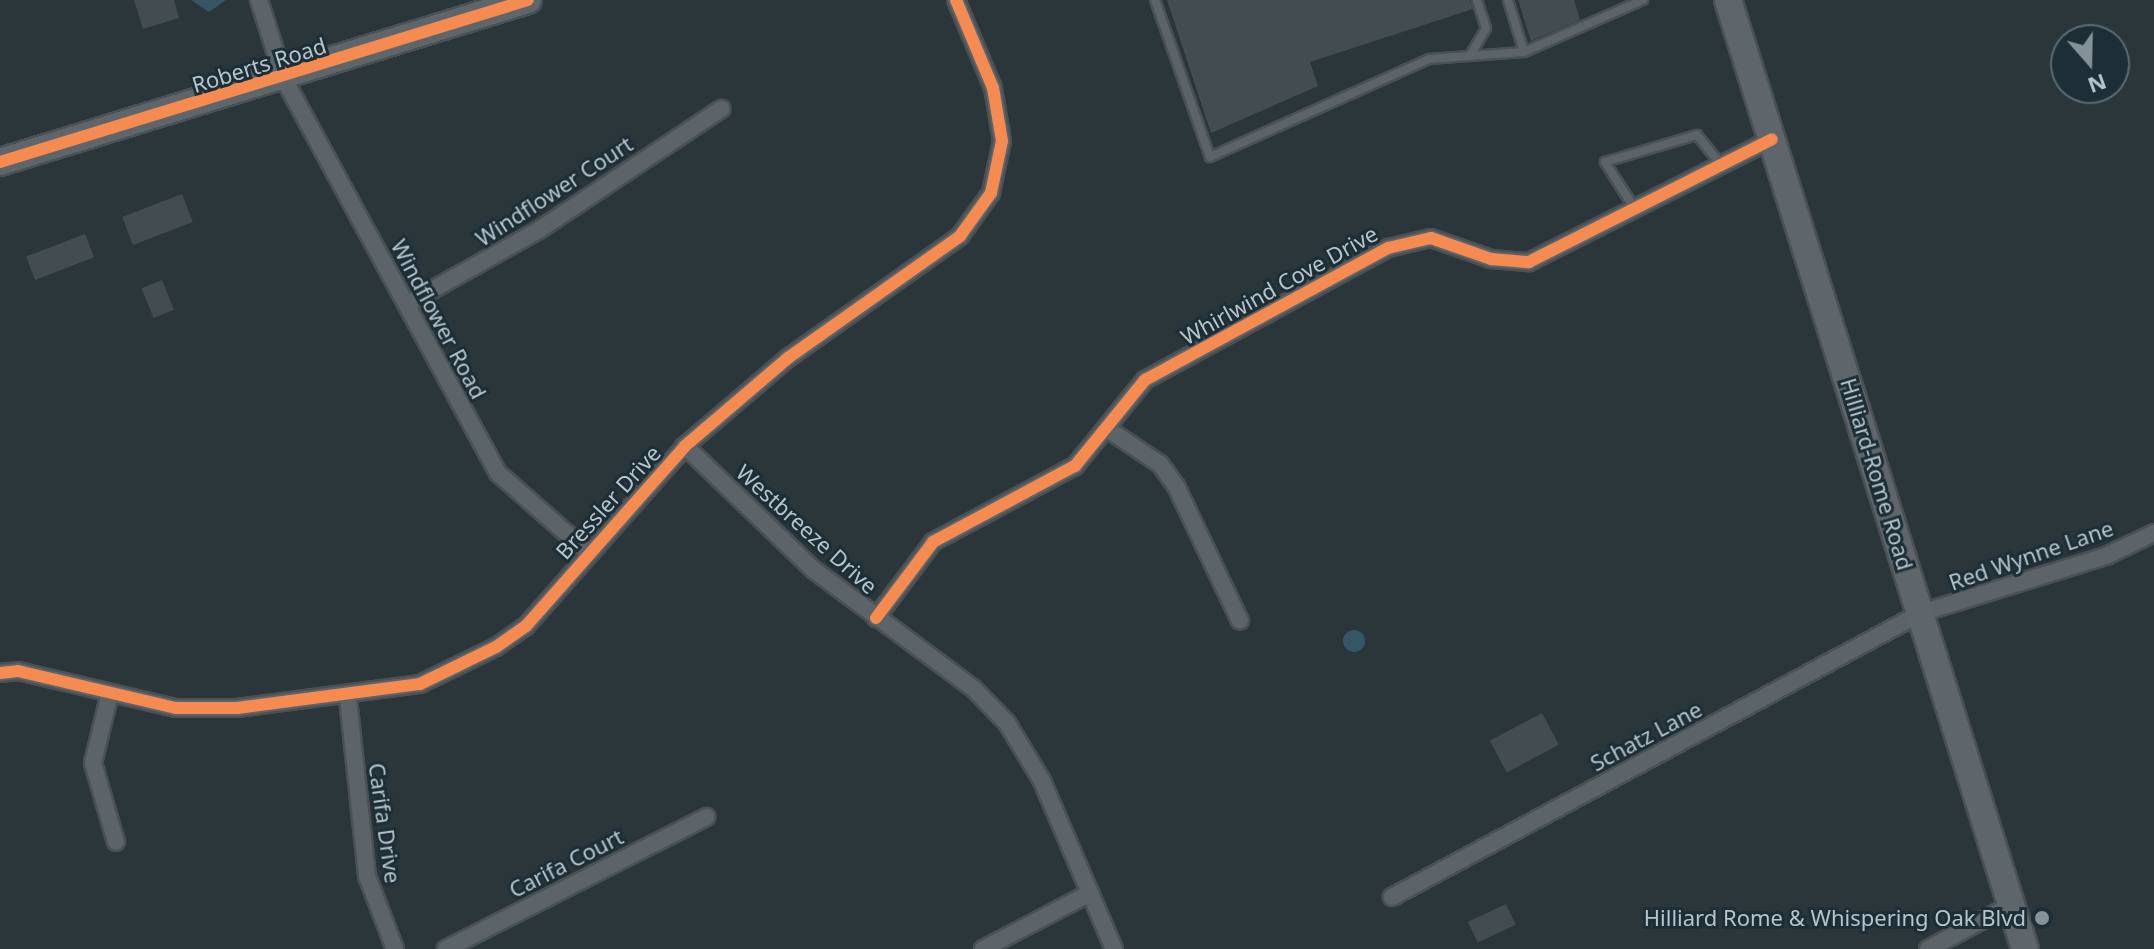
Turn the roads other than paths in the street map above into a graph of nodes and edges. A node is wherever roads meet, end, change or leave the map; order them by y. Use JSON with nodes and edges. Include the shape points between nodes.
{"nodes":[{"id":1,"x":259,"y":0,"type":"edge"},
{"id":2,"x":528,"y":0,"type":"edge"},
{"id":3,"x":956,"y":0,"type":"edge"},
{"id":4,"x":1155,"y":0,"type":"edge"},
{"id":5,"x":1477,"y":0,"type":"edge"},
{"id":6,"x":1508,"y":0,"type":"edge"},
{"id":7,"x":1643,"y":0,"type":"edge"},
{"id":8,"x":1728,"y":0,"type":"edge"},
{"id":9,"x":1524,"y":52,"type":"junction"},
{"id":10,"x":1470,"y":56,"type":"junction"},
{"id":11,"x":284,"y":79,"type":"junction"},
{"id":12,"x":721,"y":109,"type":"dead end"},
{"id":13,"x":1772,"y":139,"type":"junction"},
{"id":14,"x":0,"y":162,"type":"edge"},
{"id":15,"x":1721,"y":165,"type":"junction"},
{"id":16,"x":1636,"y":209,"type":"junction"},
{"id":17,"x":407,"y":304,"type":"junction"},
{"id":18,"x":1106,"y":428,"type":"junction"},
{"id":19,"x":685,"y":446,"type":"junction"},
{"id":20,"x":2154,"y":533,"type":"edge"},
{"id":21,"x":589,"y":553,"type":"junction"},
{"id":22,"x":1921,"y":613,"type":"junction"},
{"id":23,"x":876,"y":618,"type":"junction"},
{"id":24,"x":1240,"y":621,"type":"dead end"},
{"id":25,"x":0,"y":673,"type":"edge"},
{"id":26,"x":110,"y":693,"type":"junction"},
{"id":27,"x":348,"y":698,"type":"junction"},
{"id":28,"x":706,"y":817,"type":"dead end"},
{"id":29,"x":116,"y":842,"type":"dead end"},
{"id":30,"x":1090,"y":893,"type":"junction"},
{"id":31,"x":1392,"y":897,"type":"dead end"},
{"id":32,"x":2011,"y":905,"type":"junction"},
{"id":33,"x":395,"y":949,"type":"edge"},
{"id":34,"x":446,"y":949,"type":"edge"},
{"id":35,"x":983,"y":949,"type":"edge"},
{"id":36,"x":1114,"y":949,"type":"edge"},
{"id":37,"x":1928,"y":949,"type":"edge"},
{"id":38,"x":2025,"y":949,"type":"edge"}],
"edges":[{"from":1,"to":11,"type":"street","name":"Windflower Road"},
{"from":2,"to":11,"type":"main road","name":"Roberts Road"},
{"from":3,"to":19,"type":"street","name":"Bressler Drive","via":[[993,88],[1002,141],[991,193],[960,236],[788,358]]},
{"from":4,"to":10,"type":"lane","via":[[1210,157],[1429,59]]},
{"from":5,"to":10,"type":"lane","via":[[1486,28]]},
{"from":6,"to":9,"type":"lane"},
{"from":7,"to":9,"type":"lane"},
{"from":8,"to":13,"type":"main road","name":"Hilliard-Rome Road"},
{"from":9,"to":10,"type":"lane"},
{"from":11,"to":14,"type":"main road","name":"Roberts Road"},
{"from":11,"to":17,"type":"street","name":"Windflower Road"},
{"from":12,"to":17,"type":"street","name":"Windflower Court","via":[[539,230]]},
{"from":13,"to":15,"type":"street","name":"Whirlwind Cove Drive"},
{"from":13,"to":22,"type":"main road","name":"Hilliard-Rome Road"},
{"from":15,"to":16,"type":"street","name":"Whirlwind Cove Drive"},
{"from":15,"to":16,"type":"lane","via":[[1697,135],[1605,162]]},
{"from":16,"to":18,"type":"street","name":"Whirlwind Cove Drive","via":[[1529,262],[1491,259],[1431,238],[1388,248],[1145,380]]},
{"from":17,"to":21,"type":"street","name":"Windflower Road","via":[[498,473]]},
{"from":18,"to":23,"type":"street","name":"Whirlwind Cove Drive","via":[[1055,480],[933,542]]},
{"from":18,"to":24,"type":"street","via":[[1160,464],[1176,486]]},
{"from":19,"to":21,"type":"street","name":"Bressler Drive"},
{"from":19,"to":23,"type":"street","name":"Westbreeze Drive","via":[[814,570]]},
{"from":20,"to":22,"type":"street","name":"Red Wynne Lane","via":[[2106,556]]},
{"from":21,"to":27,"type":"street","name":"Bressler Drive","via":[[526,626],[496,647],[420,684]]},
{"from":22,"to":31,"type":"street","name":"Schatz Lane"},
{"from":22,"to":32,"type":"main road","name":"Hilliard-Rome Road"},
{"from":23,"to":30,"type":"street","name":"Westbreeze Drive","via":[[1007,723],[1042,781]]},
{"from":25,"to":26,"type":"street","name":"Bressler Drive"},
{"from":26,"to":27,"type":"street","name":"Bressler Drive","via":[[176,708]]},
{"from":26,"to":29,"type":"street","via":[[93,763]]},
{"from":27,"to":33,"type":"street","name":"Carifa Drive","via":[[367,876]]},
{"from":28,"to":34,"type":"street","name":"Carifa Court"},
{"from":30,"to":35,"type":"street"},
{"from":30,"to":36,"type":"street","name":"Westbreeze Drive"},
{"from":32,"to":37,"type":"street"},
{"from":32,"to":38,"type":"main road","name":"Hilliard-Rome Road"}]}
